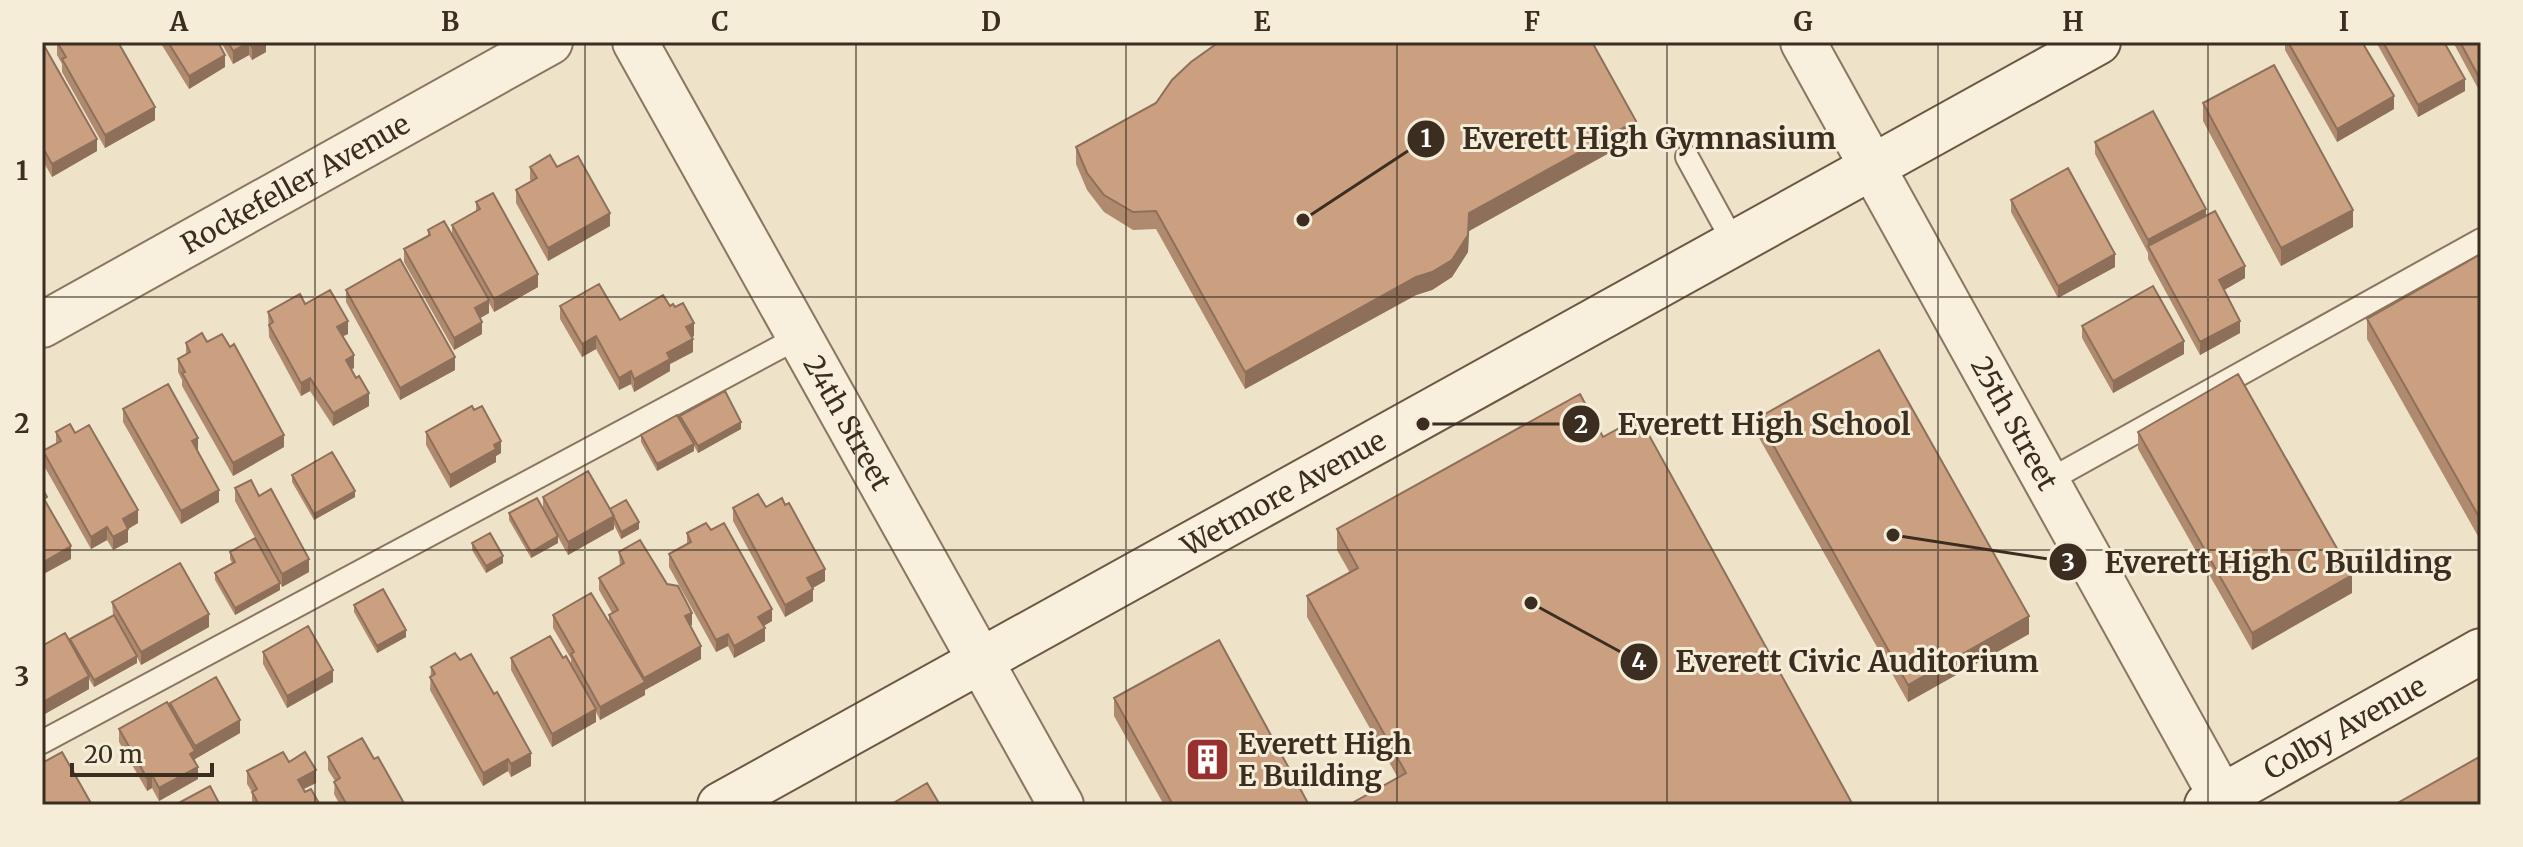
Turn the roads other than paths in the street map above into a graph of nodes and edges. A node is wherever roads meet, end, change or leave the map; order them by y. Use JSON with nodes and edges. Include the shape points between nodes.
{"nodes":[{"id":1,"x":550,"y":42,"type":"edge"},
{"id":2,"x":635,"y":42,"type":"edge"},
{"id":3,"x":1803,"y":42,"type":"edge"},
{"id":4,"x":2098,"y":42,"type":"edge"},
{"id":5,"x":1687,"y":157,"type":"dead end"},
{"id":6,"x":1872,"y":165,"type":"junction"},
{"id":7,"x":2481,"y":240,"type":"edge"},
{"id":8,"x":1734,"y":243,"type":"junction"},
{"id":9,"x":42,"y":325,"type":"edge"},
{"id":10,"x":799,"y":337,"type":"junction"},
{"id":11,"x":2046,"y":482,"type":"junction"},
{"id":12,"x":2481,"y":651,"type":"edge"},
{"id":13,"x":981,"y":660,"type":"junction"},
{"id":14,"x":42,"y":742,"type":"edge"},
{"id":15,"x":2218,"y":802,"type":"edge"},
{"id":16,"x":720,"y":805,"type":"edge"},
{"id":17,"x":1061,"y":805,"type":"edge"}],
"edges":[{"from":1,"to":9,"type":"street","name":"Rockefeller Avenue"},
{"from":2,"to":10,"type":"street","name":"24th Street"},
{"from":3,"to":6,"type":"street","name":"25th Street"},
{"from":4,"to":6,"type":"street","name":"Wetmore Avenue"},
{"from":5,"to":8,"type":"lane"},
{"from":6,"to":8,"type":"street","name":"Wetmore Avenue"},
{"from":6,"to":11,"type":"street","name":"25th Street"},
{"from":7,"to":11,"type":"lane","via":[[2307,347]]},
{"from":8,"to":13,"type":"street","name":"Wetmore Avenue"},
{"from":10,"to":13,"type":"street","name":"24th Street"},
{"from":10,"to":14,"type":"lane"},
{"from":11,"to":15,"type":"street","name":"25th Street"},
{"from":12,"to":15,"type":"street","name":"Colby Avenue"},
{"from":13,"to":16,"type":"street","name":"Wetmore Avenue"},
{"from":13,"to":17,"type":"street","name":"24th Street"}]}
